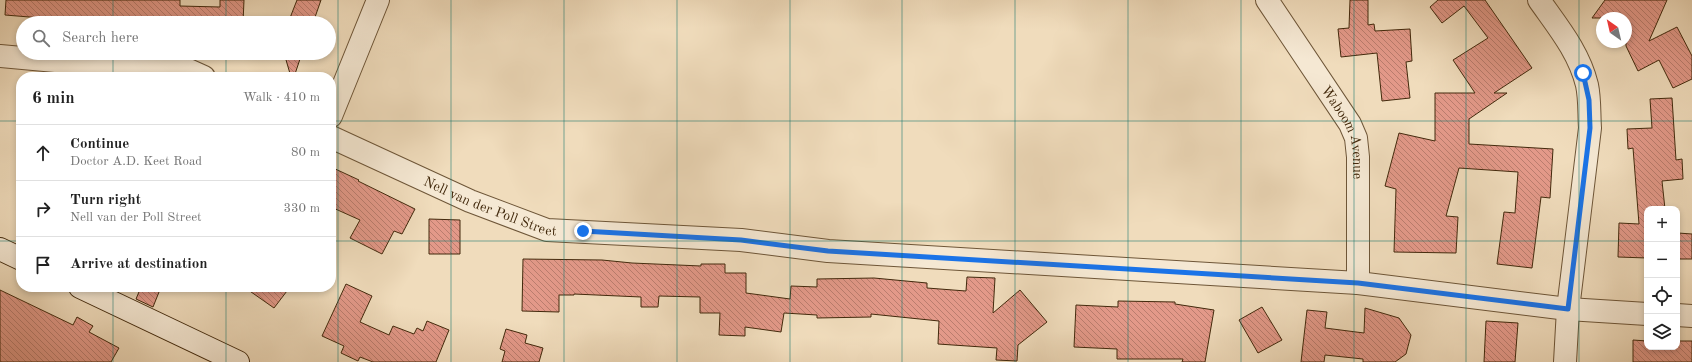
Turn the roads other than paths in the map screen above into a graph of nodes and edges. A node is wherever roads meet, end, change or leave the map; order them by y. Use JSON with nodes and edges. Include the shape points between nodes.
{"nodes":[{"id":1,"x":378,"y":0,"type":"edge"},
{"id":2,"x":1267,"y":0,"type":"edge"},
{"id":3,"x":1538,"y":0,"type":"edge"},
{"id":4,"x":0,"y":56,"type":"edge"},
{"id":5,"x":16,"y":57,"type":"edge"},
{"id":6,"x":44,"y":60,"type":"edge"},
{"id":7,"x":193,"y":72,"type":"edge"},
{"id":8,"x":336,"y":104,"type":"edge"},
{"id":9,"x":336,"y":139,"type":"edge"},
{"id":10,"x":0,"y":249,"type":"edge"},
{"id":11,"x":16,"y":257,"type":"edge"},
{"id":12,"x":1358,"y":283,"type":"junction"},
{"id":13,"x":91,"y":292,"type":"edge"},
{"id":14,"x":1568,"y":309,"type":"junction"},
{"id":15,"x":1644,"y":314,"type":"edge"},
{"id":16,"x":1680,"y":315,"type":"edge"},
{"id":17,"x":1692,"y":316,"type":"edge"},
{"id":18,"x":238,"y":362,"type":"edge"},
{"id":19,"x":1566,"y":362,"type":"edge"}],
"edges":[{"from":1,"to":8,"type":"street"},
{"from":2,"to":12,"type":"street","name":"Waboom Avenue","via":[[1350,124],[1356,138]]},
{"from":3,"to":14,"type":"street","via":[[1573,48],[1587,85],[1589,100],[1590,128]]},
{"from":4,"to":5,"type":"street"},
{"from":6,"to":7,"type":"street","via":[[184,68]]},
{"from":9,"to":12,"type":"street","name":"Nell van der Poll Street","via":[[470,201],[546,230],[741,240],[828,251]]},
{"from":10,"to":11,"type":"street"},
{"from":12,"to":14,"type":"street","name":"Nell van der Poll Street"},
{"from":13,"to":18,"type":"street"},
{"from":14,"to":15,"type":"street","name":"Nell van der Poll Street"},
{"from":14,"to":19,"type":"street"},
{"from":16,"to":17,"type":"street"}]}
